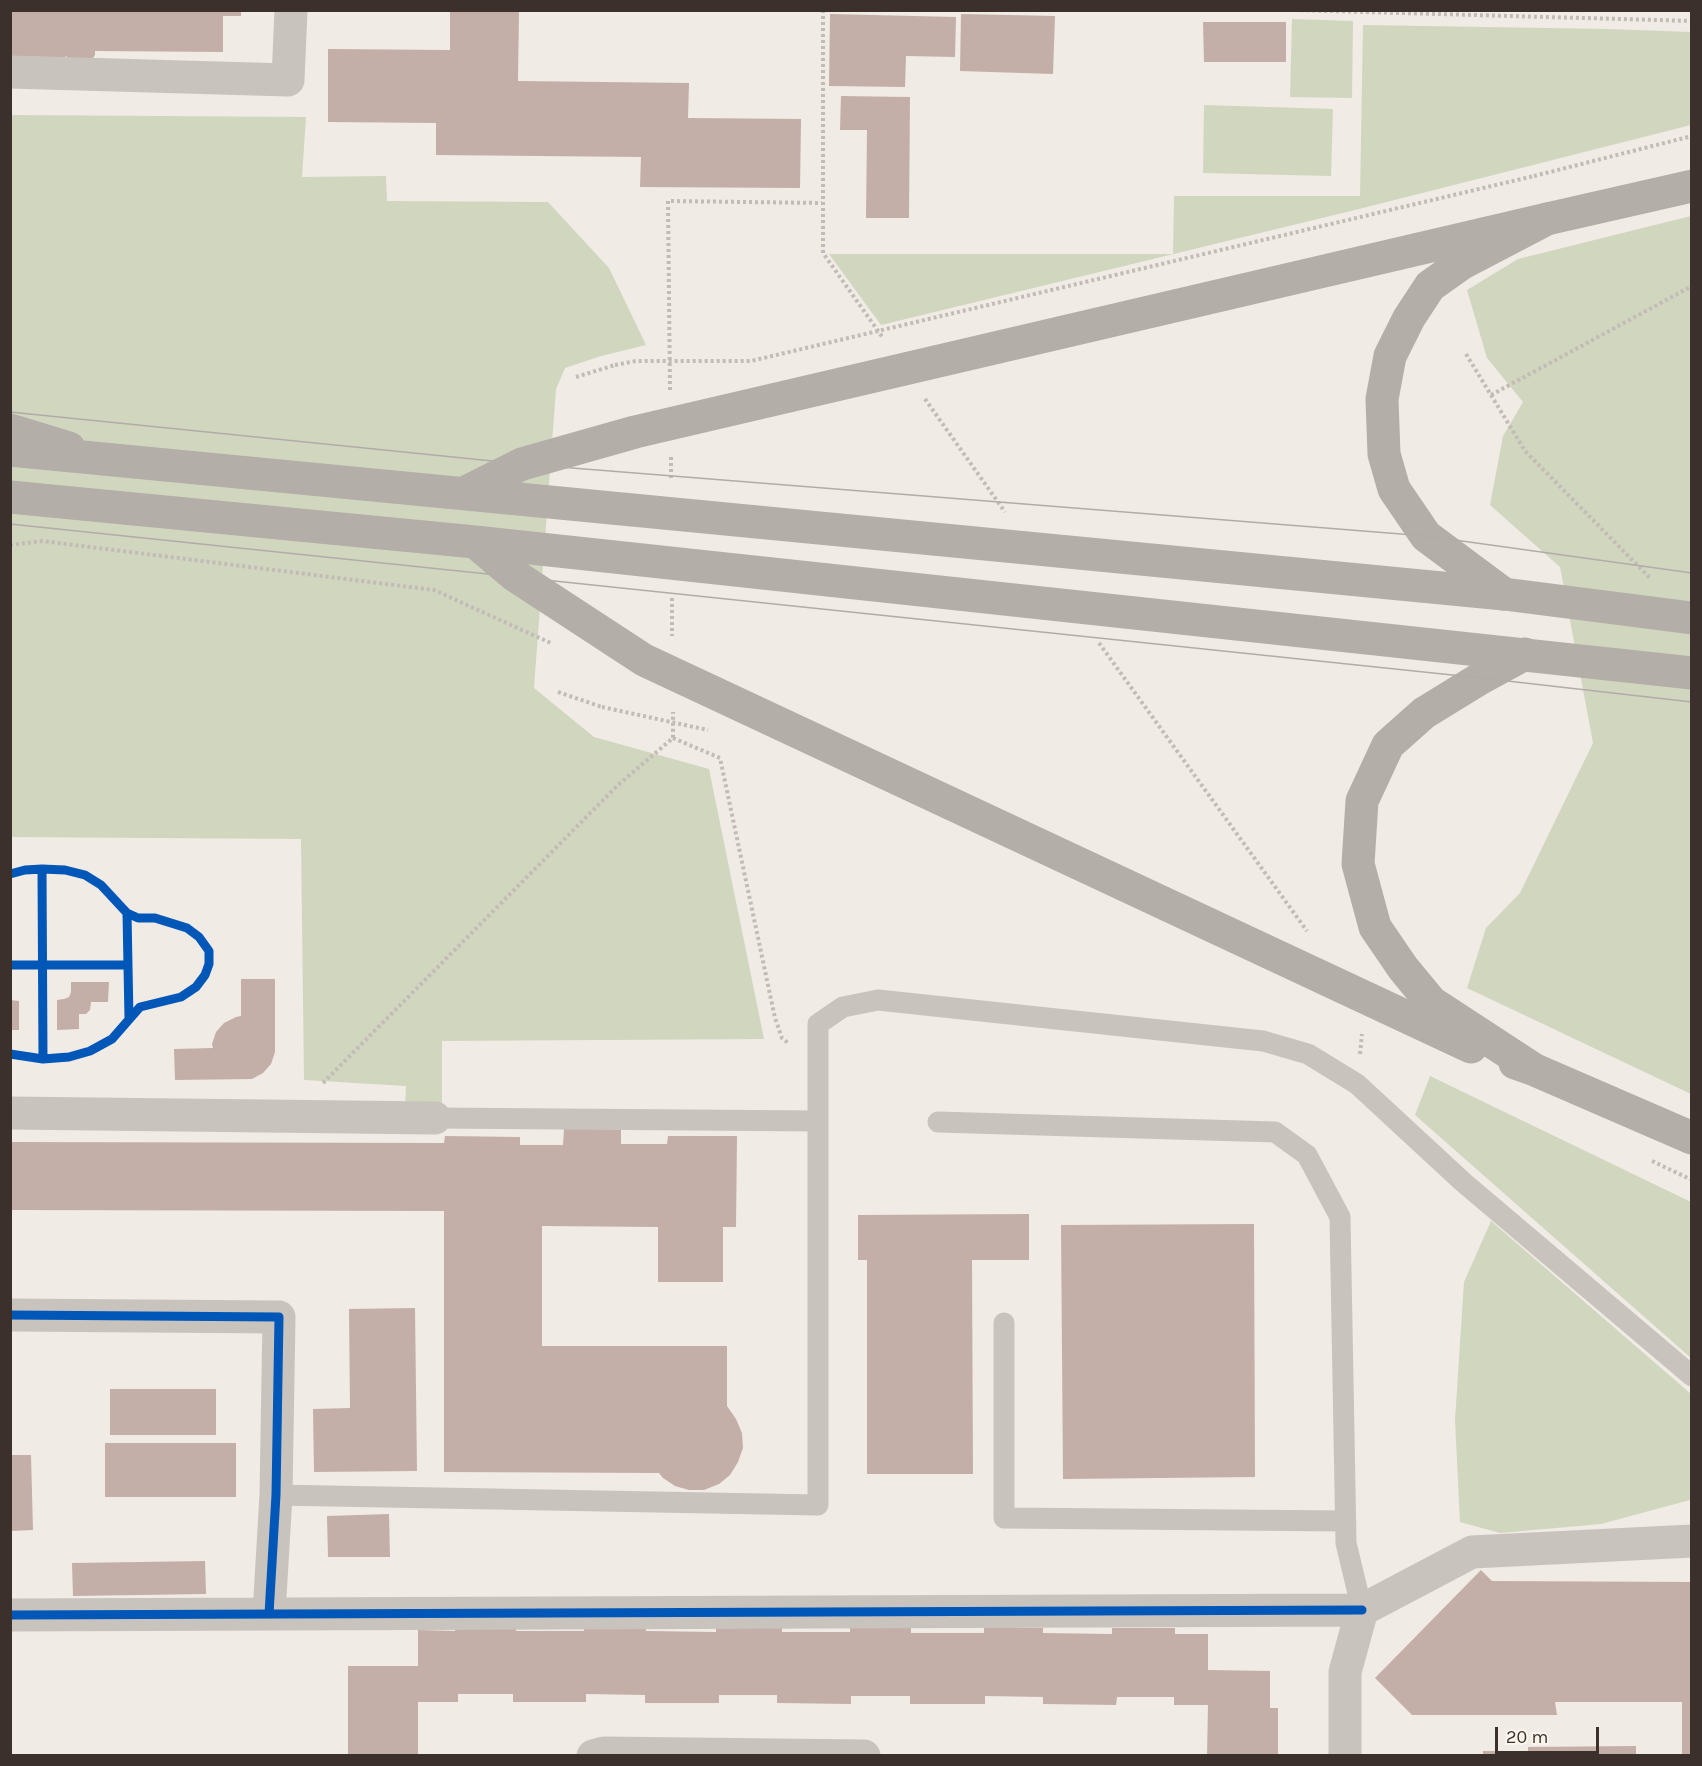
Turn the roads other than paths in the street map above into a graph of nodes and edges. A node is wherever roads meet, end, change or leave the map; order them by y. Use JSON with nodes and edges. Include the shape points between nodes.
{"nodes":[{"id":1,"x":291,"y":10,"type":"edge"},
{"id":2,"x":10,"y":72,"type":"edge"},
{"id":3,"x":1692,"y":186,"type":"edge"},
{"id":4,"x":1547,"y":219,"type":"junction"},
{"id":5,"x":10,"y":430,"type":"edge"},
{"id":6,"x":10,"y":450,"type":"edge"},
{"id":7,"x":108,"y":460,"type":"junction"},
{"id":8,"x":464,"y":493,"type":"junction"},
{"id":9,"x":10,"y":497,"type":"edge"},
{"id":10,"x":109,"y":507,"type":"junction"},
{"id":11,"x":10,"y":512,"type":"edge"},
{"id":12,"x":475,"y":542,"type":"junction"},
{"id":13,"x":1504,"y":594,"type":"junction"},
{"id":14,"x":1692,"y":618,"type":"edge"},
{"id":15,"x":1525,"y":654,"type":"junction"},
{"id":16,"x":1692,"y":674,"type":"edge"},
{"id":17,"x":1535,"y":1070,"type":"junction"},
{"id":18,"x":10,"y":1113,"type":"edge"},
{"id":19,"x":435,"y":1118,"type":"joint"},
{"id":20,"x":818,"y":1121,"type":"junction"},
{"id":21,"x":938,"y":1122,"type":"dead end"},
{"id":22,"x":1692,"y":1138,"type":"edge"},
{"id":23,"x":10,"y":1315,"type":"edge"},
{"id":24,"x":1004,"y":1323,"type":"dead end"},
{"id":25,"x":1692,"y":1376,"type":"edge"},
{"id":26,"x":276,"y":1495,"type":"junction"},
{"id":27,"x":1346,"y":1521,"type":"junction"},
{"id":28,"x":1692,"y":1541,"type":"edge"},
{"id":29,"x":1362,"y":1610,"type":"junction"},
{"id":30,"x":270,"y":1614,"type":"junction"},
{"id":31,"x":10,"y":1615,"type":"edge"},
{"id":32,"x":594,"y":1755,"type":"edge"},
{"id":33,"x":864,"y":1755,"type":"edge"},
{"id":34,"x":1345,"y":1755,"type":"edge"}],
"edges":[{"from":1,"to":2,"type":"street","via":[[288,80]]},
{"from":3,"to":4,"type":"highway"},
{"from":4,"to":8,"type":"highway","bridge":true,"via":[[635,432],[522,464]]},
{"from":4,"to":13,"type":"highway","bridge":true,"via":[[1461,264],[1430,286],[1390,356],[1382,399],[1384,454],[1394,489],[1426,536]]},
{"from":5,"to":7,"type":"highway","bridge":true},
{"from":6,"to":7,"type":"highway","bridge":true},
{"from":7,"to":8,"type":"highway","bridge":true},
{"from":8,"to":13,"type":"highway","bridge":true},
{"from":9,"to":10,"type":"highway","bridge":true},
{"from":10,"to":11,"type":"highway","bridge":true},
{"from":10,"to":12,"type":"highway","bridge":true},
{"from":12,"to":15,"type":"highway","bridge":true},
{"from":12,"to":17,"type":"highway","bridge":true,"via":[[514,575],[644,660],[1471,1047]]},
{"from":13,"to":14,"type":"highway","bridge":true},
{"from":15,"to":16,"type":"highway","bridge":true},
{"from":15,"to":17,"type":"highway","via":[[1425,712],[1388,746],[1362,801],[1358,864],[1375,927],[1431,1002]]},
{"from":17,"to":22,"type":"highway"},
{"from":18,"to":19,"type":"street"},
{"from":19,"to":20,"type":"lane"},
{"from":20,"to":25,"type":"lane","via":[[818,1024],[843,1007],[878,1000],[1263,1041],[1308,1054],[1358,1084],[1463,1182]]},
{"from":20,"to":26,"type":"lane","via":[[818,1505]]},
{"from":21,"to":27,"type":"lane","via":[[1275,1132],[1307,1155],[1340,1217]]},
{"from":23,"to":26,"type":"street","via":[[279,1317]]},
{"from":24,"to":27,"type":"lane","via":[[1005,1518]]},
{"from":26,"to":30,"type":"street"},
{"from":27,"to":29,"type":"lane","via":[[1346,1543]]},
{"from":28,"to":29,"type":"street","via":[[1472,1552]]},
{"from":29,"to":30,"type":"street"},
{"from":29,"to":34,"type":"street","via":[[1345,1672]]},
{"from":30,"to":31,"type":"street"},
{"from":32,"to":33,"type":"street"}]}
